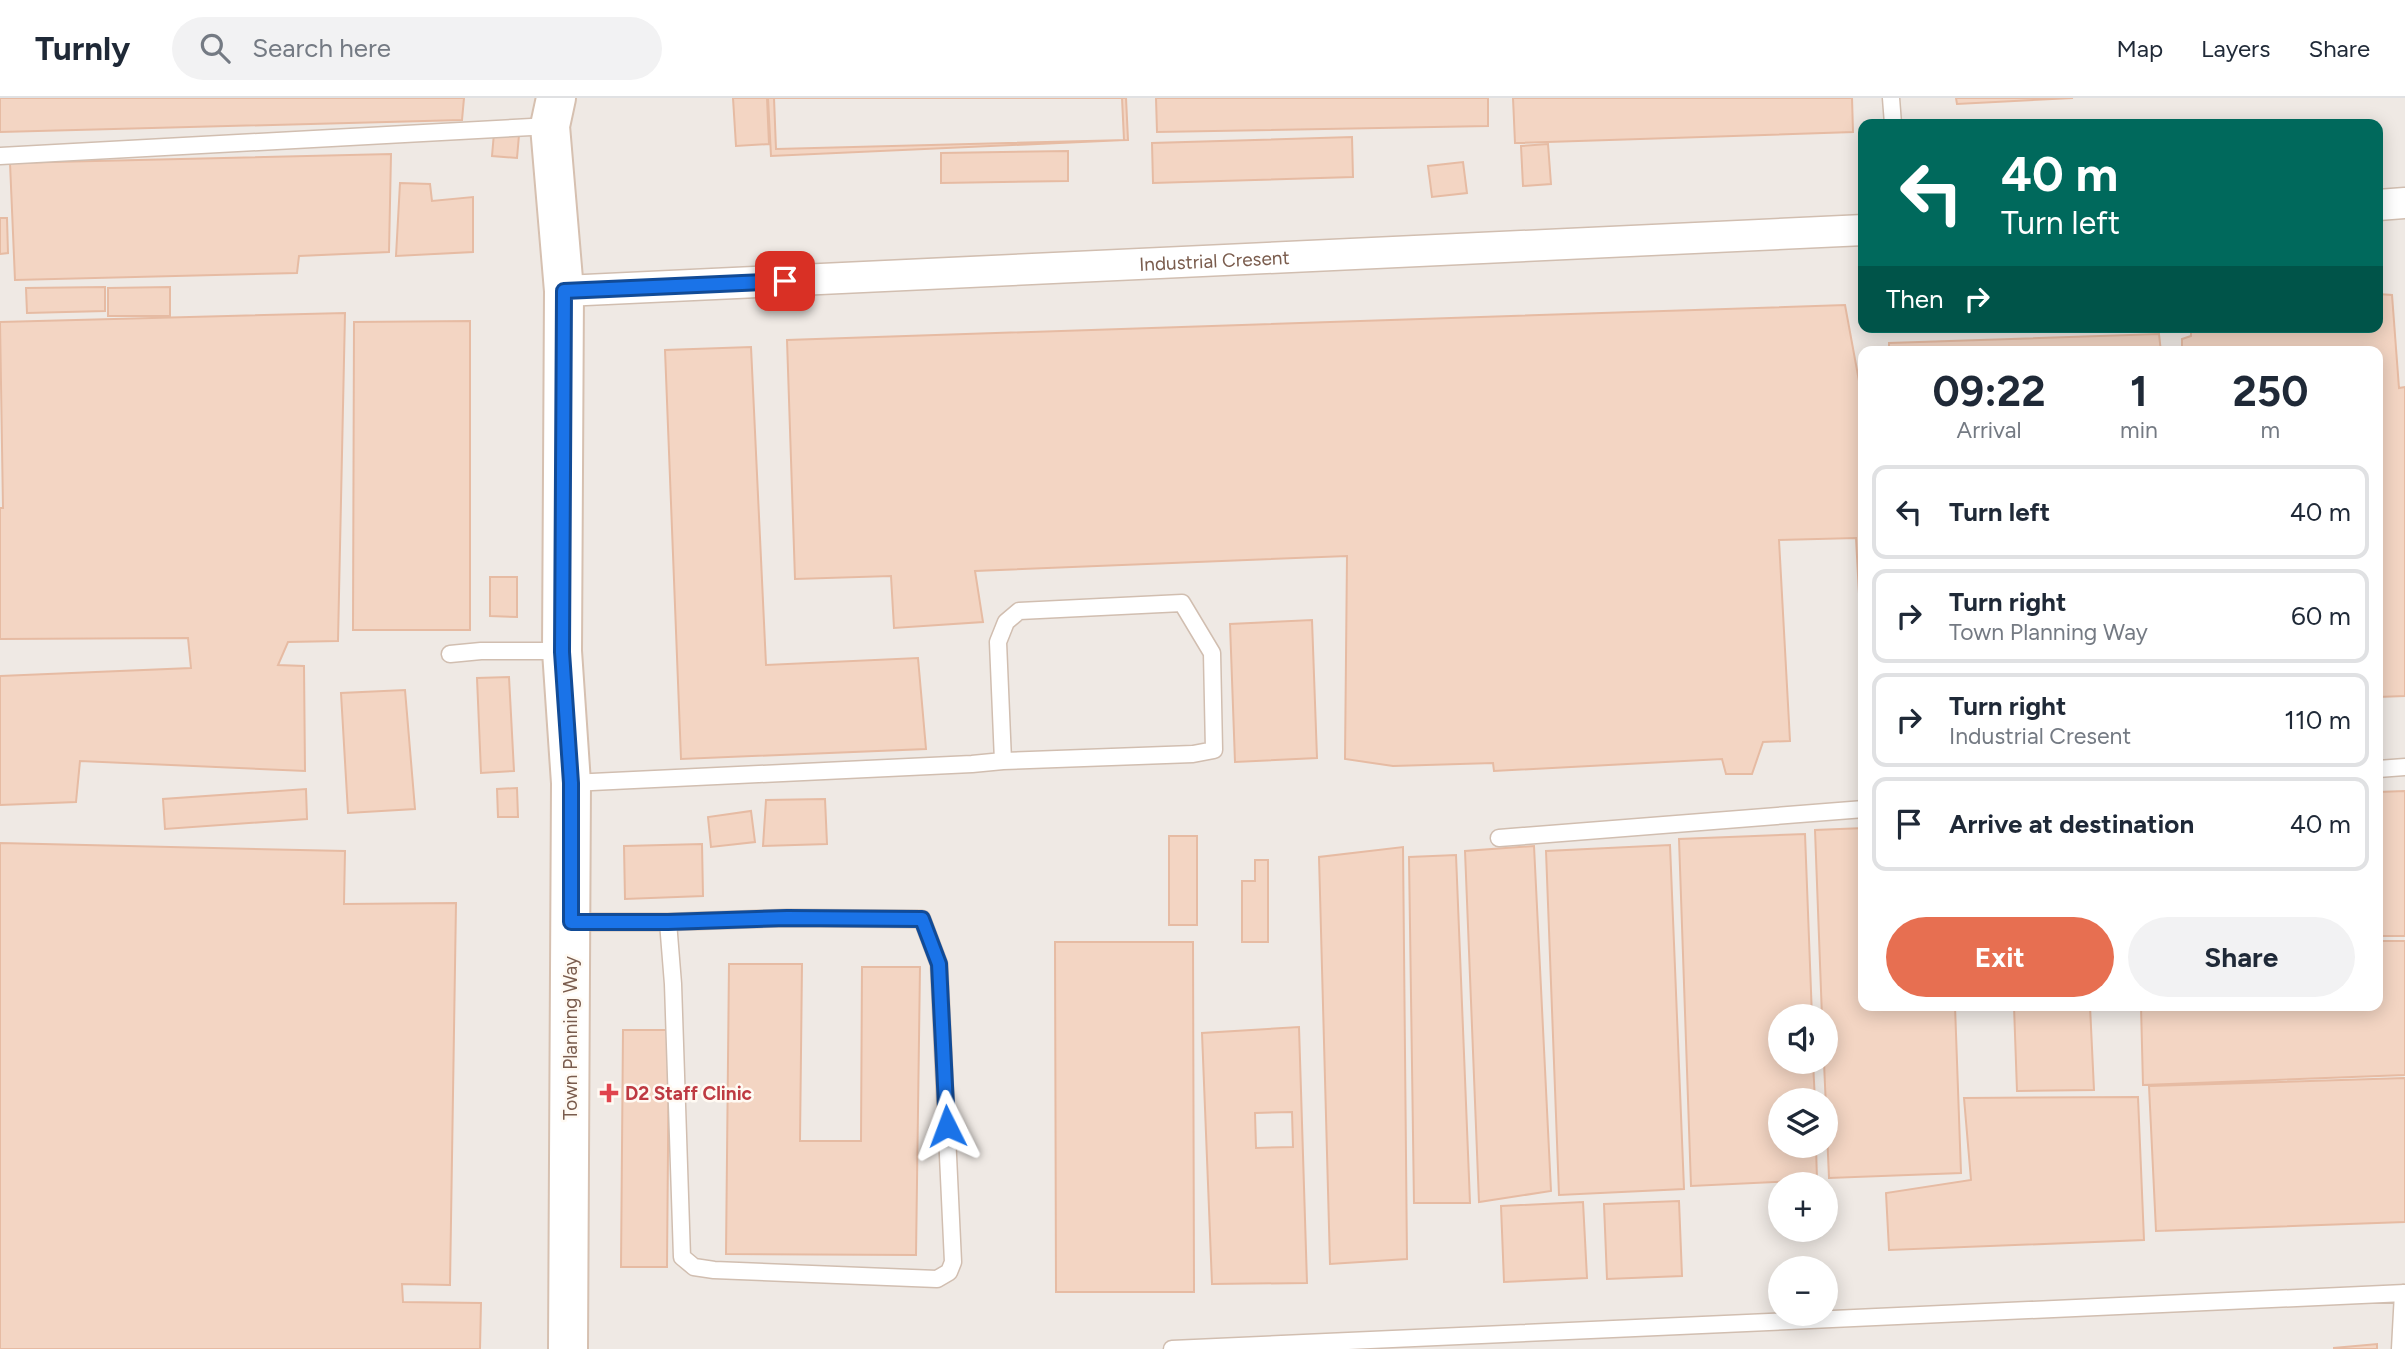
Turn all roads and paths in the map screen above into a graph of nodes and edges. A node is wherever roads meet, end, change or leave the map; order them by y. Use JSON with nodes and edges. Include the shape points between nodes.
{"nodes":[{"id":1,"x":1891,"y":98,"type":"edge"},
{"id":2,"x":553,"y":112,"type":"edge"},
{"id":3,"x":1893,"y":119,"type":"edge"},
{"id":4,"x":0,"y":156,"type":"edge"},
{"id":5,"x":2405,"y":203,"type":"edge"},
{"id":6,"x":2383,"y":205,"type":"edge"},
{"id":7,"x":1858,"y":230,"type":"edge"},
{"id":8,"x":564,"y":291,"type":"junction"},
{"id":9,"x":562,"y":652,"type":"junction"},
{"id":10,"x":450,"y":654,"type":"dead end"},
{"id":11,"x":1003,"y":761,"type":"junction"},
{"id":12,"x":2405,"y":767,"type":"edge"},
{"id":13,"x":2383,"y":769,"type":"edge"},
{"id":14,"x":571,"y":783,"type":"junction"},
{"id":15,"x":1858,"y":809,"type":"edge"},
{"id":16,"x":1499,"y":838,"type":"dead end"},
{"id":17,"x":571,"y":922,"type":"junction"},
{"id":18,"x":668,"y":922,"type":"junction"},
{"id":19,"x":2404,"y":1293,"type":"edge"},
{"id":20,"x":568,"y":1349,"type":"edge"},
{"id":21,"x":1172,"y":1349,"type":"edge"},
{"id":22,"x":2400,"y":1349,"type":"edge"}],
"edges":[{"from":1,"to":3,"type":"lane"},
{"from":2,"to":4,"type":"lane"},
{"from":2,"to":8,"type":"main road","name":"Town Planning Way"},
{"from":5,"to":6,"type":"street"},
{"from":7,"to":8,"type":"street","name":"Industrial Cresent"},
{"from":8,"to":9,"type":"main road","name":"Town Planning Way"},
{"from":9,"to":10,"type":"lane"},
{"from":9,"to":14,"type":"main road","name":"Town Planning Way"},
{"from":11,"to":11,"type":"lane","via":[[998,642],[1006,622],[1019,611],[1182,603],[1212,653],[1214,750]]},
{"from":11,"to":14,"type":"lane"},
{"from":12,"to":13,"type":"lane"},
{"from":14,"to":17,"type":"main road","name":"Town Planning Way"},
{"from":15,"to":16,"type":"lane"},
{"from":17,"to":18,"type":"lane"},
{"from":17,"to":20,"type":"main road","name":"Town Planning Way"},
{"from":18,"to":18,"type":"lane","via":[[682,1256],[694,1267],[714,1270],[937,1279],[949,1272],[953,1262],[939,964],[922,919]]},
{"from":19,"to":21,"type":"lane"},
{"from":19,"to":22,"type":"lane"}]}
